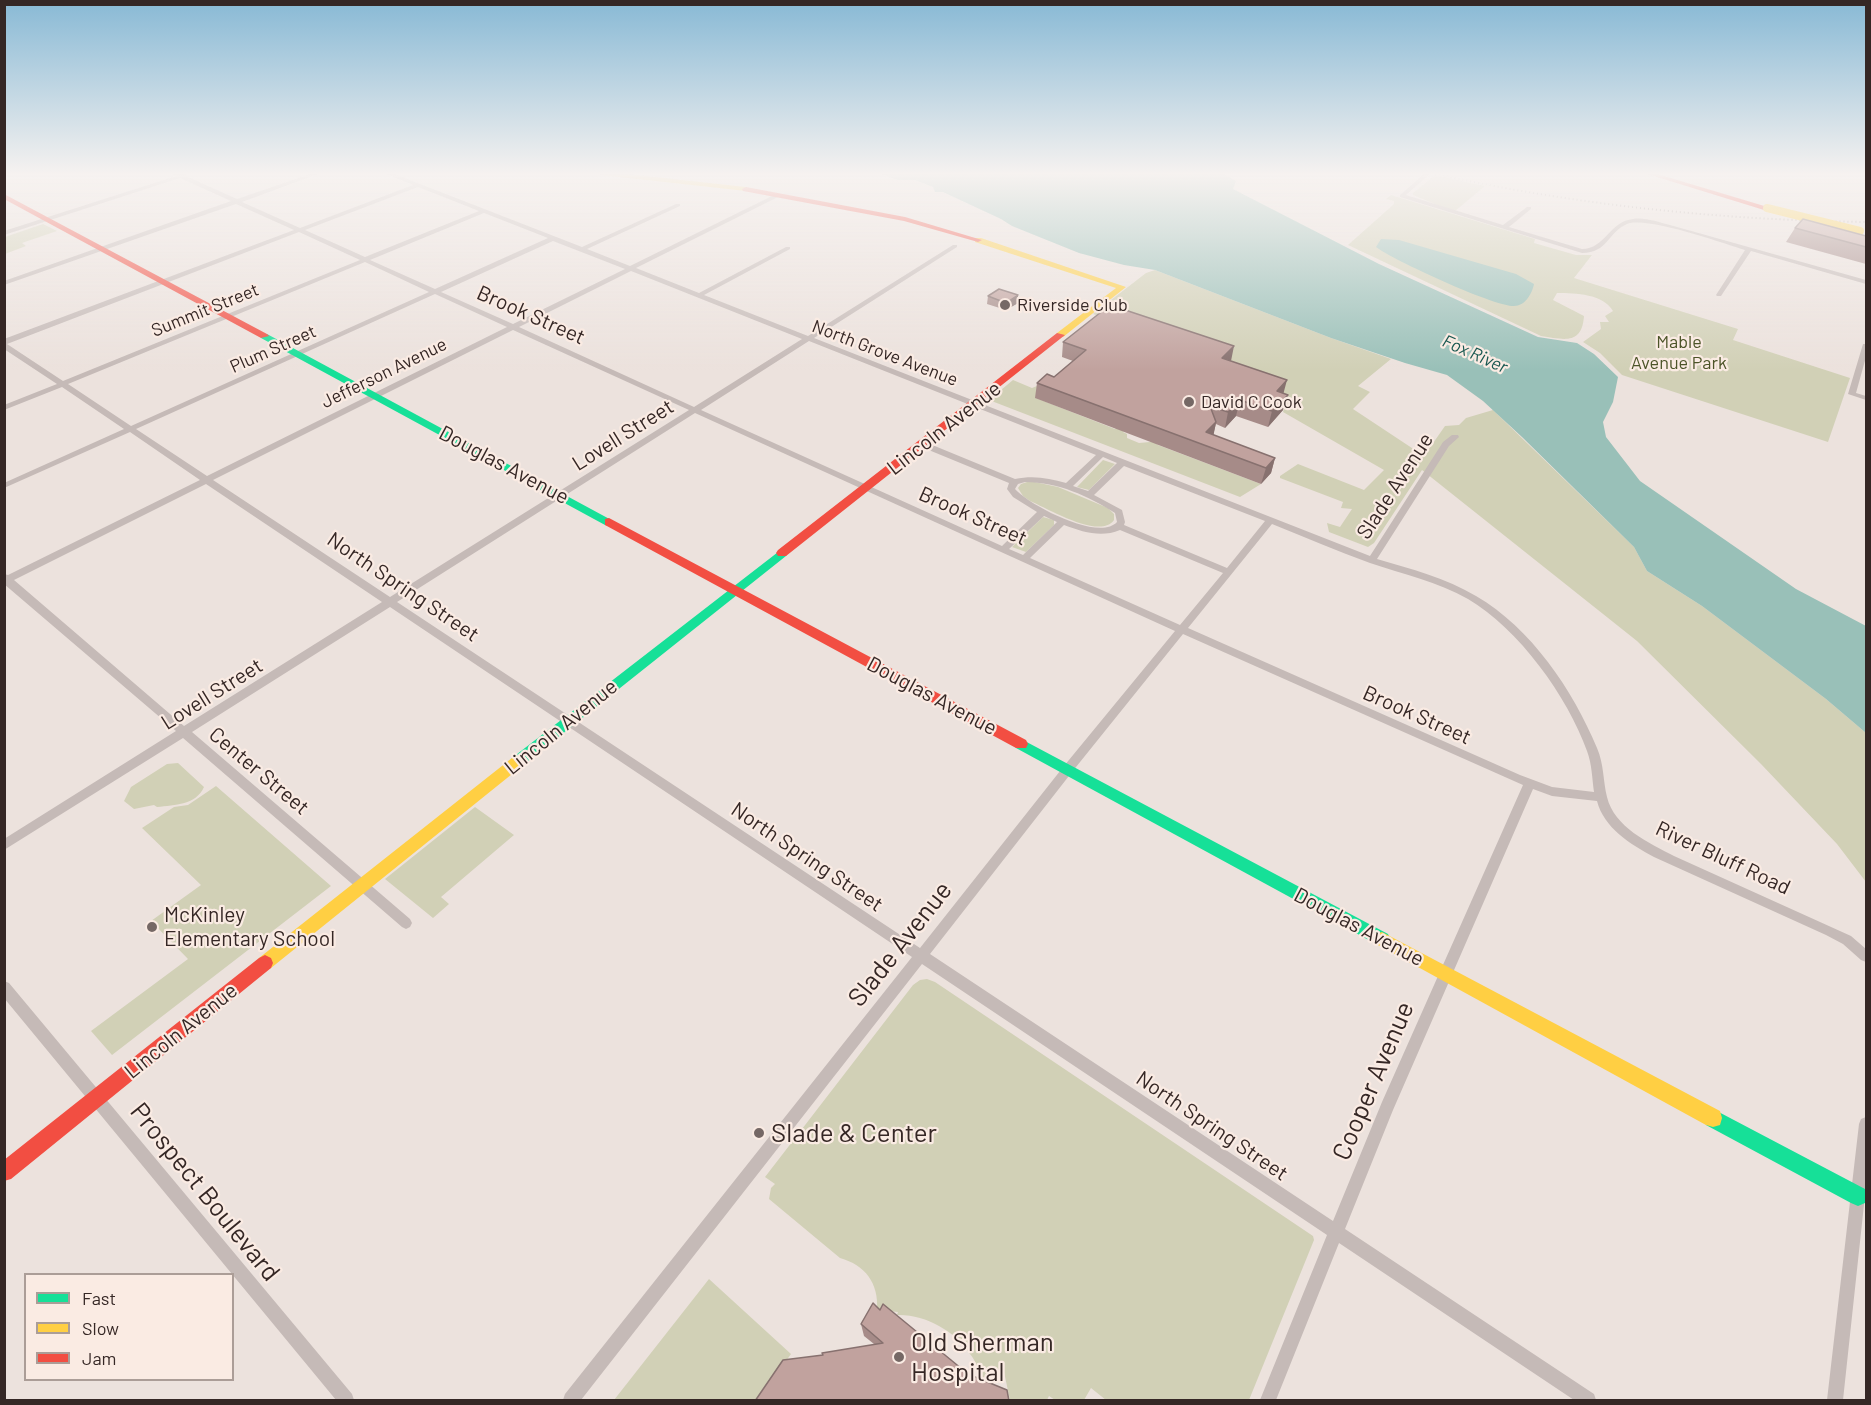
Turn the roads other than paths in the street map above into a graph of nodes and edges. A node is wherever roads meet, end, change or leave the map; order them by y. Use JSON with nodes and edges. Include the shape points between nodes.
{"nodes":[{"id":1,"x":82,"y":239,"type":"edge"},
{"id":2,"x":131,"y":239,"type":"edge"},
{"id":3,"x":276,"y":239,"type":"edge"},
{"id":4,"x":318,"y":239,"type":"edge"},
{"id":5,"x":418,"y":239,"type":"edge"},
{"id":6,"x":553,"y":239,"type":"edge"},
{"id":7,"x":555,"y":239,"type":"edge"},
{"id":8,"x":606,"y":239,"type":"edge"},
{"id":9,"x":690,"y":239,"type":"edge"},
{"id":10,"x":974,"y":239,"type":"edge"},
{"id":11,"x":1539,"y":239,"type":"edge"},
{"id":12,"x":1607,"y":239,"type":"edge"},
{"id":13,"x":1712,"y":239,"type":"edge"},
{"id":14,"x":955,"y":246,"type":"dead end"},
{"id":15,"x":788,"y":248,"type":"dead end"},
{"id":16,"x":101,"y":249,"type":"junction"},
{"id":17,"x":583,"y":249,"type":"junction"},
{"id":18,"x":1749,"y":249,"type":"junction"},
{"id":19,"x":366,"y":260,"type":"junction"},
{"id":20,"x":629,"y":269,"type":"junction"},
{"id":21,"x":163,"y":281,"type":"junction"},
{"id":22,"x":1866,"y":282,"type":"edge"},
{"id":23,"x":4,"y":283,"type":"edge"},
{"id":24,"x":436,"y":292,"type":"junction"},
{"id":25,"x":1719,"y":295,"type":"dead end"},
{"id":26,"x":698,"y":296,"type":"junction"},
{"id":27,"x":228,"y":316,"type":"junction"},
{"id":28,"x":514,"y":327,"type":"junction"},
{"id":29,"x":809,"y":339,"type":"junction"},
{"id":30,"x":4,"y":343,"type":"edge"},
{"id":31,"x":1866,"y":346,"type":"edge"},
{"id":32,"x":297,"y":354,"type":"junction"},
{"id":33,"x":63,"y":384,"type":"junction"},
{"id":34,"x":375,"y":396,"type":"junction"},
{"id":35,"x":1866,"y":398,"type":"edge"},
{"id":36,"x":974,"y":404,"type":"junction"},
{"id":37,"x":4,"y":408,"type":"edge"},
{"id":38,"x":696,"y":410,"type":"junction"},
{"id":39,"x":133,"y":429,"type":"junction"},
{"id":40,"x":1455,"y":437,"type":"dead end"},
{"id":41,"x":922,"y":444,"type":"junction"},
{"id":42,"x":1102,"y":454,"type":"junction"},
{"id":43,"x":1123,"y":462,"type":"junction"},
{"id":44,"x":208,"y":479,"type":"junction"},
{"id":45,"x":1014,"y":482,"type":"junction"},
{"id":46,"x":4,"y":486,"type":"edge"},
{"id":47,"x":1067,"y":487,"type":"junction"},
{"id":48,"x":867,"y":488,"type":"junction"},
{"id":49,"x":560,"y":496,"type":"junction"},
{"id":50,"x":1088,"y":496,"type":"junction"},
{"id":51,"x":1044,"y":511,"type":"junction"},
{"id":52,"x":1064,"y":520,"type":"junction"},
{"id":53,"x":1271,"y":520,"type":"junction"},
{"id":54,"x":1119,"y":526,"type":"junction"},
{"id":55,"x":1003,"y":550,"type":"junction"},
{"id":56,"x":1024,"y":559,"type":"junction"},
{"id":57,"x":1372,"y":560,"type":"junction"},
{"id":58,"x":1228,"y":572,"type":"junction"},
{"id":59,"x":5,"y":579,"type":"edge"},
{"id":60,"x":736,"y":590,"type":"junction"},
{"id":61,"x":391,"y":603,"type":"junction"},
{"id":62,"x":1182,"y":630,"type":"junction"},
{"id":63,"x":568,"y":722,"type":"junction"},
{"id":64,"x":183,"y":733,"type":"junction"},
{"id":65,"x":1068,"y":770,"type":"junction"},
{"id":66,"x":1528,"y":784,"type":"junction"},
{"id":67,"x":1600,"y":797,"type":"junction"},
{"id":68,"x":4,"y":845,"type":"edge"},
{"id":69,"x":363,"y":885,"type":"junction"},
{"id":70,"x":406,"y":923,"type":"dead end"},
{"id":71,"x":921,"y":956,"type":"junction"},
{"id":72,"x":1866,"y":956,"type":"edge"},
{"id":73,"x":1444,"y":973,"type":"junction"},
{"id":74,"x":4,"y":987,"type":"edge"},
{"id":75,"x":97,"y":1099,"type":"junction"},
{"id":76,"x":1866,"y":1124,"type":"edge"},
{"id":77,"x":4,"y":1172,"type":"edge"},
{"id":78,"x":1858,"y":1196,"type":"junction"},
{"id":79,"x":1336,"y":1232,"type":"junction"},
{"id":80,"x":346,"y":1401,"type":"edge"},
{"id":81,"x":570,"y":1401,"type":"edge"},
{"id":82,"x":1268,"y":1401,"type":"edge"},
{"id":83,"x":1588,"y":1401,"type":"edge"},
{"id":84,"x":1835,"y":1401,"type":"edge"}],
"edges":[{"from":1,"to":16,"type":"street","name":"Douglas Avenue"},
{"from":2,"to":16,"type":"street"},
{"from":3,"to":21,"type":"street"},
{"from":4,"to":19,"type":"street","name":"Brook Street"},
{"from":5,"to":19,"type":"street","name":"Summit Street"},
{"from":6,"to":24,"type":"street","name":"Plum Street"},
{"from":7,"to":17,"type":"street","name":"North Grove Avenue"},
{"from":8,"to":17,"type":"street"},
{"from":9,"to":20,"type":"street","name":"Jefferson Avenue"},
{"from":10,"to":36,"type":"street","name":"Lincoln Avenue","via":[[1122,287]]},
{"from":11,"to":12,"type":"street","via":[[1582,251],[1597,249]]},
{"from":13,"to":18,"type":"street"},
{"from":14,"to":29,"type":"street","name":"Lovell Street"},
{"from":15,"to":26,"type":"street"},
{"from":16,"to":21,"type":"street","name":"Douglas Avenue"},
{"from":16,"to":23,"type":"street"},
{"from":17,"to":20,"type":"street","name":"North Grove Avenue"},
{"from":18,"to":22,"type":"street"},
{"from":18,"to":25,"type":"street"},
{"from":19,"to":24,"type":"street","name":"Brook Street"},
{"from":19,"to":27,"type":"street","name":"Summit Street"},
{"from":20,"to":26,"type":"street","name":"North Grove Avenue"},
{"from":20,"to":28,"type":"street","name":"Jefferson Avenue"},
{"from":21,"to":27,"type":"street","name":"Douglas Avenue"},
{"from":21,"to":30,"type":"street"},
{"from":24,"to":28,"type":"street","name":"Brook Street"},
{"from":24,"to":32,"type":"street","name":"Plum Street"},
{"from":26,"to":29,"type":"street","name":"North Grove Avenue"},
{"from":27,"to":32,"type":"street","name":"Douglas Avenue"},
{"from":27,"to":33,"type":"street","name":"Summit Street"},
{"from":28,"to":34,"type":"street","name":"Jefferson Avenue"},
{"from":28,"to":38,"type":"street","name":"Brook Street"},
{"from":29,"to":36,"type":"street","name":"North Grove Avenue"},
{"from":29,"to":38,"type":"street","name":"Lovell Street"},
{"from":30,"to":33,"type":"street","name":"North Spring Street"},
{"from":31,"to":35,"type":"street","via":[[1852,394]]},
{"from":32,"to":34,"type":"street","name":"Douglas Avenue"},
{"from":32,"to":39,"type":"street","name":"Plum Street"},
{"from":33,"to":37,"type":"street","name":"Summit Street"},
{"from":33,"to":39,"type":"street","name":"North Spring Street"},
{"from":34,"to":44,"type":"street","name":"Jefferson Avenue"},
{"from":34,"to":49,"type":"street","name":"Douglas Avenue"},
{"from":36,"to":41,"type":"street","name":"Lincoln Avenue"},
{"from":36,"to":42,"type":"street","name":"North Grove Avenue"},
{"from":38,"to":48,"type":"street","name":"Brook Street"},
{"from":38,"to":49,"type":"street","name":"Lovell Street"},
{"from":39,"to":44,"type":"street","name":"North Spring Street"},
{"from":39,"to":46,"type":"street","name":"Plum Street"},
{"from":40,"to":57,"type":"street","name":"Slade Avenue","via":[[1446,444]]},
{"from":41,"to":45,"type":"street"},
{"from":41,"to":48,"type":"street","name":"Lincoln Avenue"},
{"from":42,"to":43,"type":"street","name":"North Grove Avenue"},
{"from":42,"to":47,"type":"street"},
{"from":43,"to":50,"type":"street"},
{"from":43,"to":53,"type":"street","name":"North Grove Avenue"},
{"from":44,"to":59,"type":"street","name":"Jefferson Avenue"},
{"from":44,"to":61,"type":"street","name":"North Spring Street"},
{"from":45,"to":47,"type":"street","via":[[1029,477]]},
{"from":45,"to":51,"type":"street","via":[[1011,489],[1015,496]]},
{"from":47,"to":50,"type":"street"},
{"from":48,"to":55,"type":"street","name":"Brook Street"},
{"from":48,"to":60,"type":"street","name":"Lincoln Avenue"},
{"from":49,"to":60,"type":"street","name":"Douglas Avenue"},
{"from":49,"to":61,"type":"street","name":"Lovell Street"},
{"from":50,"to":54,"type":"street","via":[[1119,512]]},
{"from":51,"to":52,"type":"street"},
{"from":51,"to":55,"type":"street"},
{"from":52,"to":54,"type":"street","via":[[1098,531]]},
{"from":52,"to":56,"type":"street"},
{"from":53,"to":57,"type":"street","name":"North Grove Avenue"},
{"from":53,"to":58,"type":"street","name":"Slade Avenue"},
{"from":54,"to":58,"type":"street"},
{"from":55,"to":56,"type":"street","name":"Brook Street"},
{"from":56,"to":62,"type":"street","name":"Brook Street"},
{"from":57,"to":67,"type":"street","name":"River Bluff Road","via":[[1440,583],[1491,609],[1552,678],[1575,714],[1593,752]]},
{"from":58,"to":62,"type":"street","name":"Slade Avenue"},
{"from":59,"to":64,"type":"street","name":"Center Street"},
{"from":60,"to":63,"type":"street","name":"Lincoln Avenue"},
{"from":60,"to":65,"type":"street","name":"Douglas Avenue"},
{"from":61,"to":63,"type":"street","name":"North Spring Street"},
{"from":61,"to":64,"type":"street","name":"Lovell Street"},
{"from":62,"to":65,"type":"street","name":"Slade Avenue"},
{"from":62,"to":66,"type":"street","name":"Brook Street"},
{"from":63,"to":69,"type":"street","name":"Lincoln Avenue"},
{"from":63,"to":71,"type":"street","name":"North Spring Street"},
{"from":64,"to":68,"type":"street","name":"Lovell Street"},
{"from":64,"to":69,"type":"street","name":"Center Street"},
{"from":65,"to":71,"type":"street","name":"Slade Avenue"},
{"from":65,"to":73,"type":"street","name":"Douglas Avenue"},
{"from":66,"to":67,"type":"street","name":"Brook Street"},
{"from":66,"to":73,"type":"street","name":"Cooper Avenue"},
{"from":67,"to":72,"type":"street","name":"River Bluff Road","via":[[1611,820],[1653,852],[1838,935]]},
{"from":69,"to":70,"type":"street","name":"Center Street"},
{"from":69,"to":75,"type":"street","name":"Lincoln Avenue"},
{"from":71,"to":79,"type":"street","name":"North Spring Street"},
{"from":71,"to":81,"type":"street","name":"Slade Avenue"},
{"from":73,"to":78,"type":"street","name":"Douglas Avenue"},
{"from":73,"to":79,"type":"street","name":"Cooper Avenue"},
{"from":74,"to":75,"type":"street","name":"Prospect Boulevard"},
{"from":75,"to":77,"type":"street","name":"Lincoln Avenue"},
{"from":75,"to":80,"type":"street","name":"Prospect Boulevard"},
{"from":76,"to":78,"type":"street"},
{"from":78,"to":84,"type":"street"},
{"from":79,"to":82,"type":"street","name":"Cooper Avenue"},
{"from":79,"to":83,"type":"street","name":"North Spring Street"}]}
